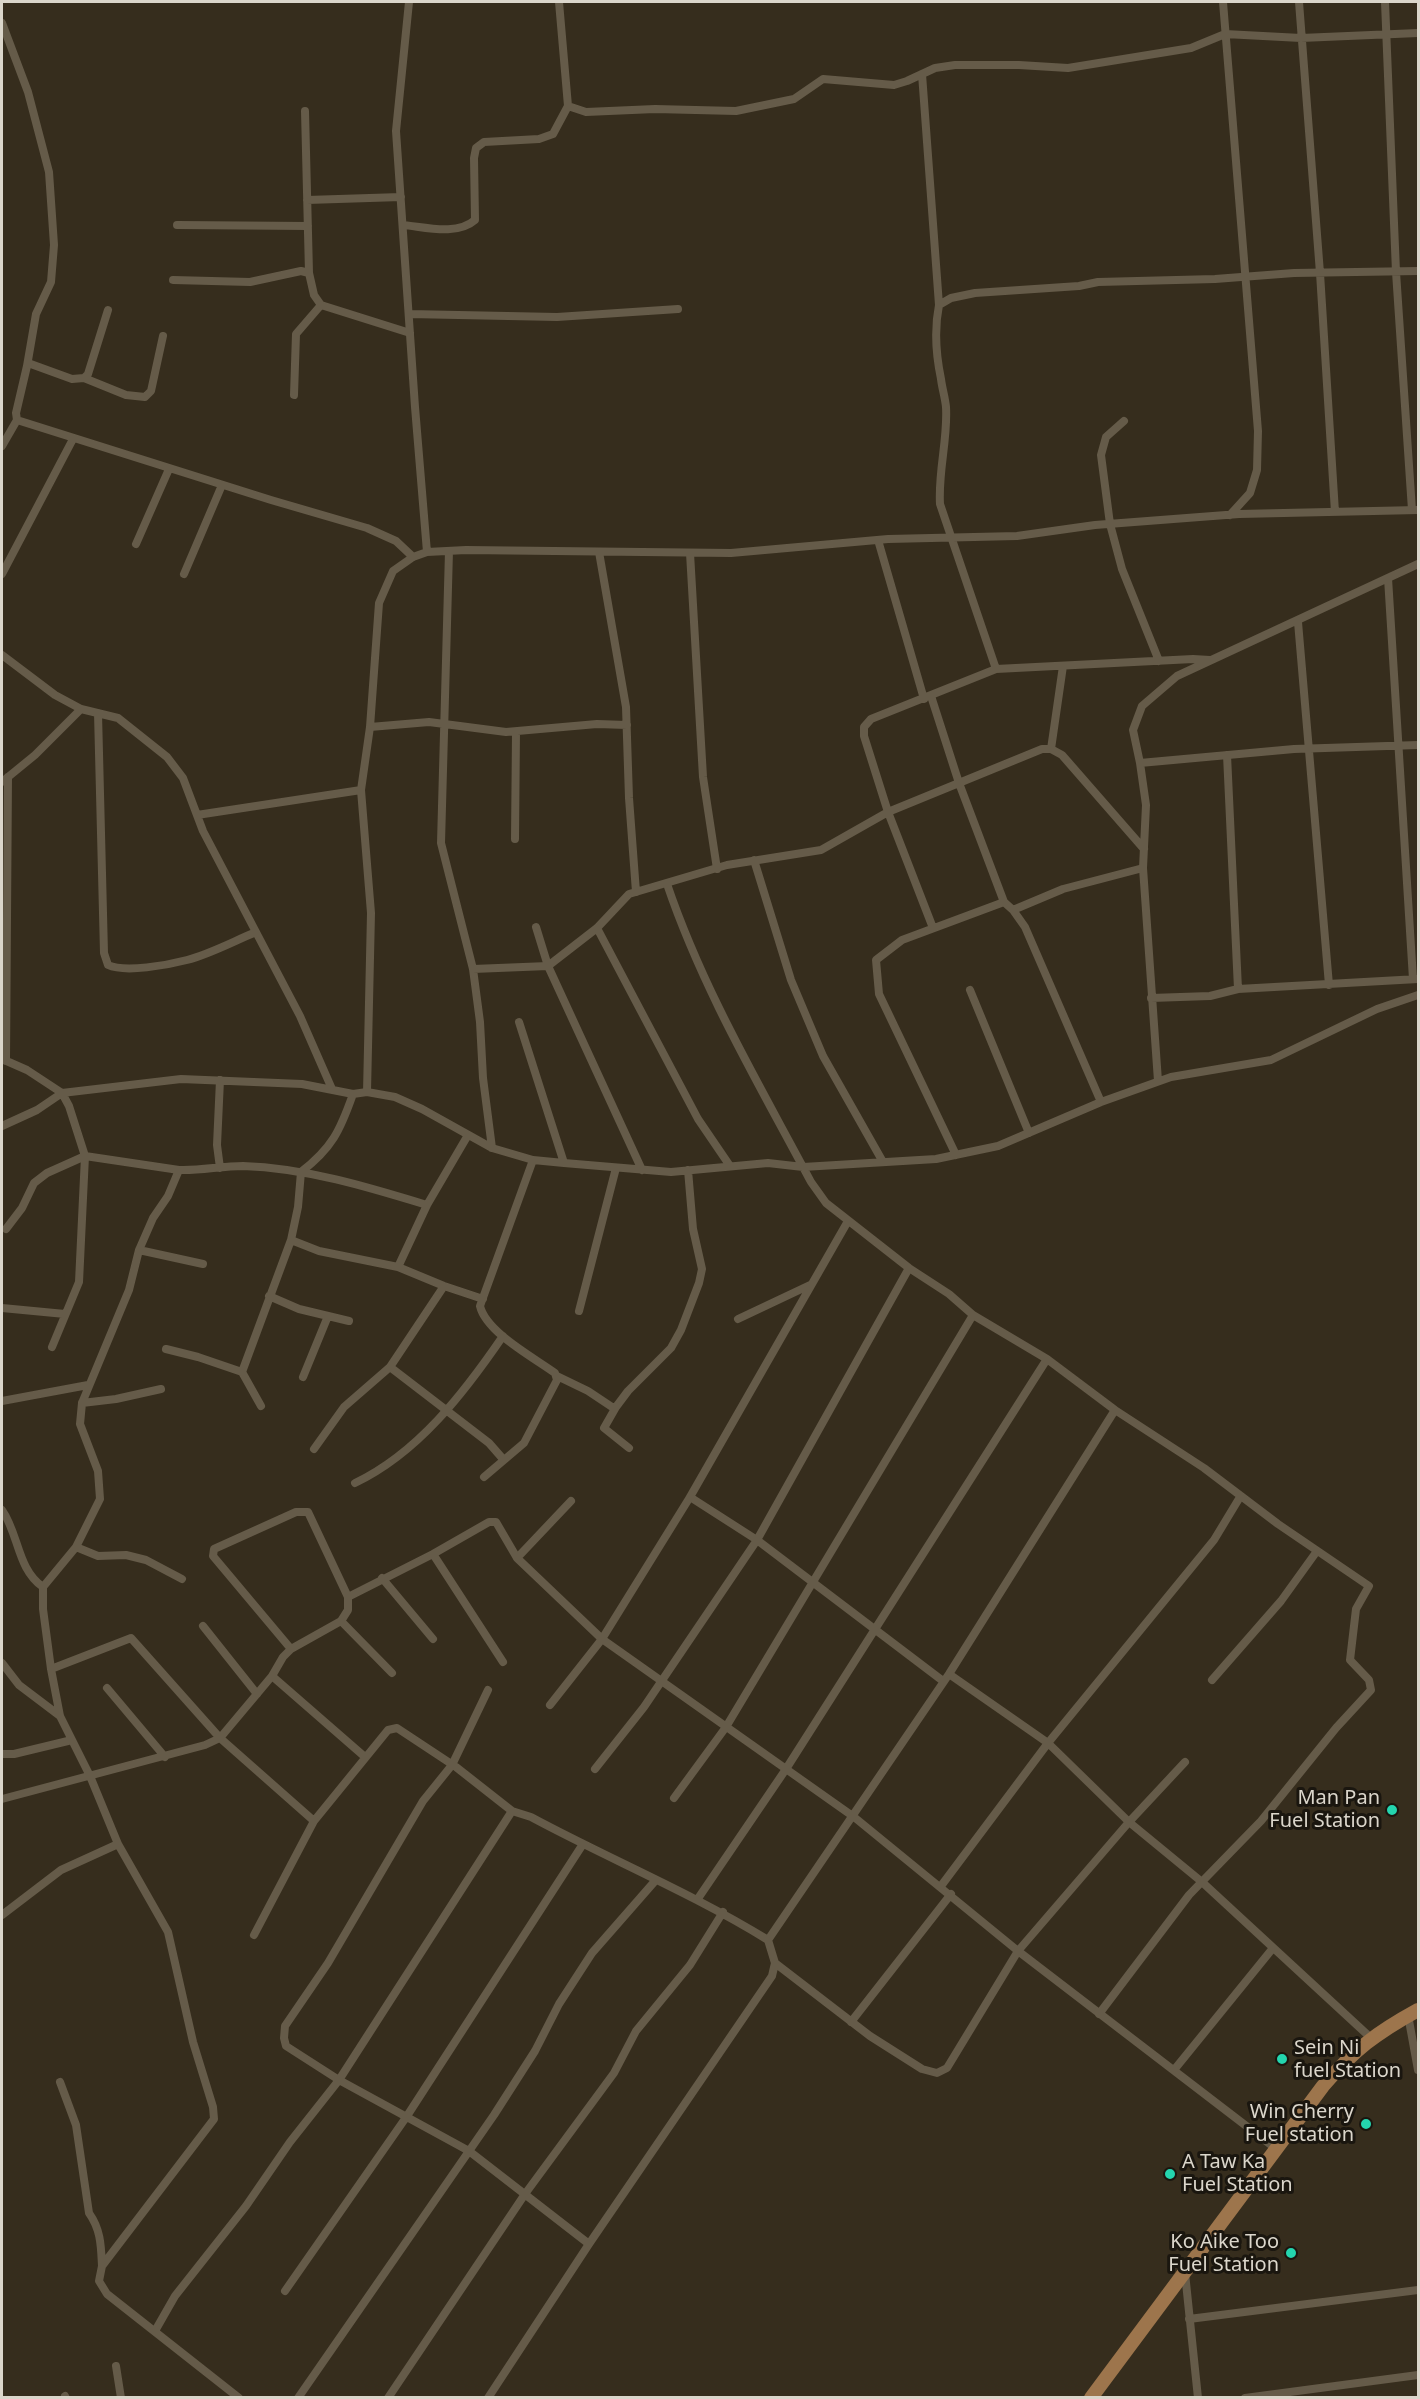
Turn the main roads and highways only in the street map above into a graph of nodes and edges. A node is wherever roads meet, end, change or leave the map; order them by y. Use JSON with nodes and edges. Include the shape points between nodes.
{"nodes":[{"id":1,"x":1413,"y":2013,"type":"edge"},
{"id":2,"x":1090,"y":2397,"type":"edge"}],
"edges":[{"from":1,"to":2,"type":"main road","via":[[1371,2038],[1336,2070]]}]}
